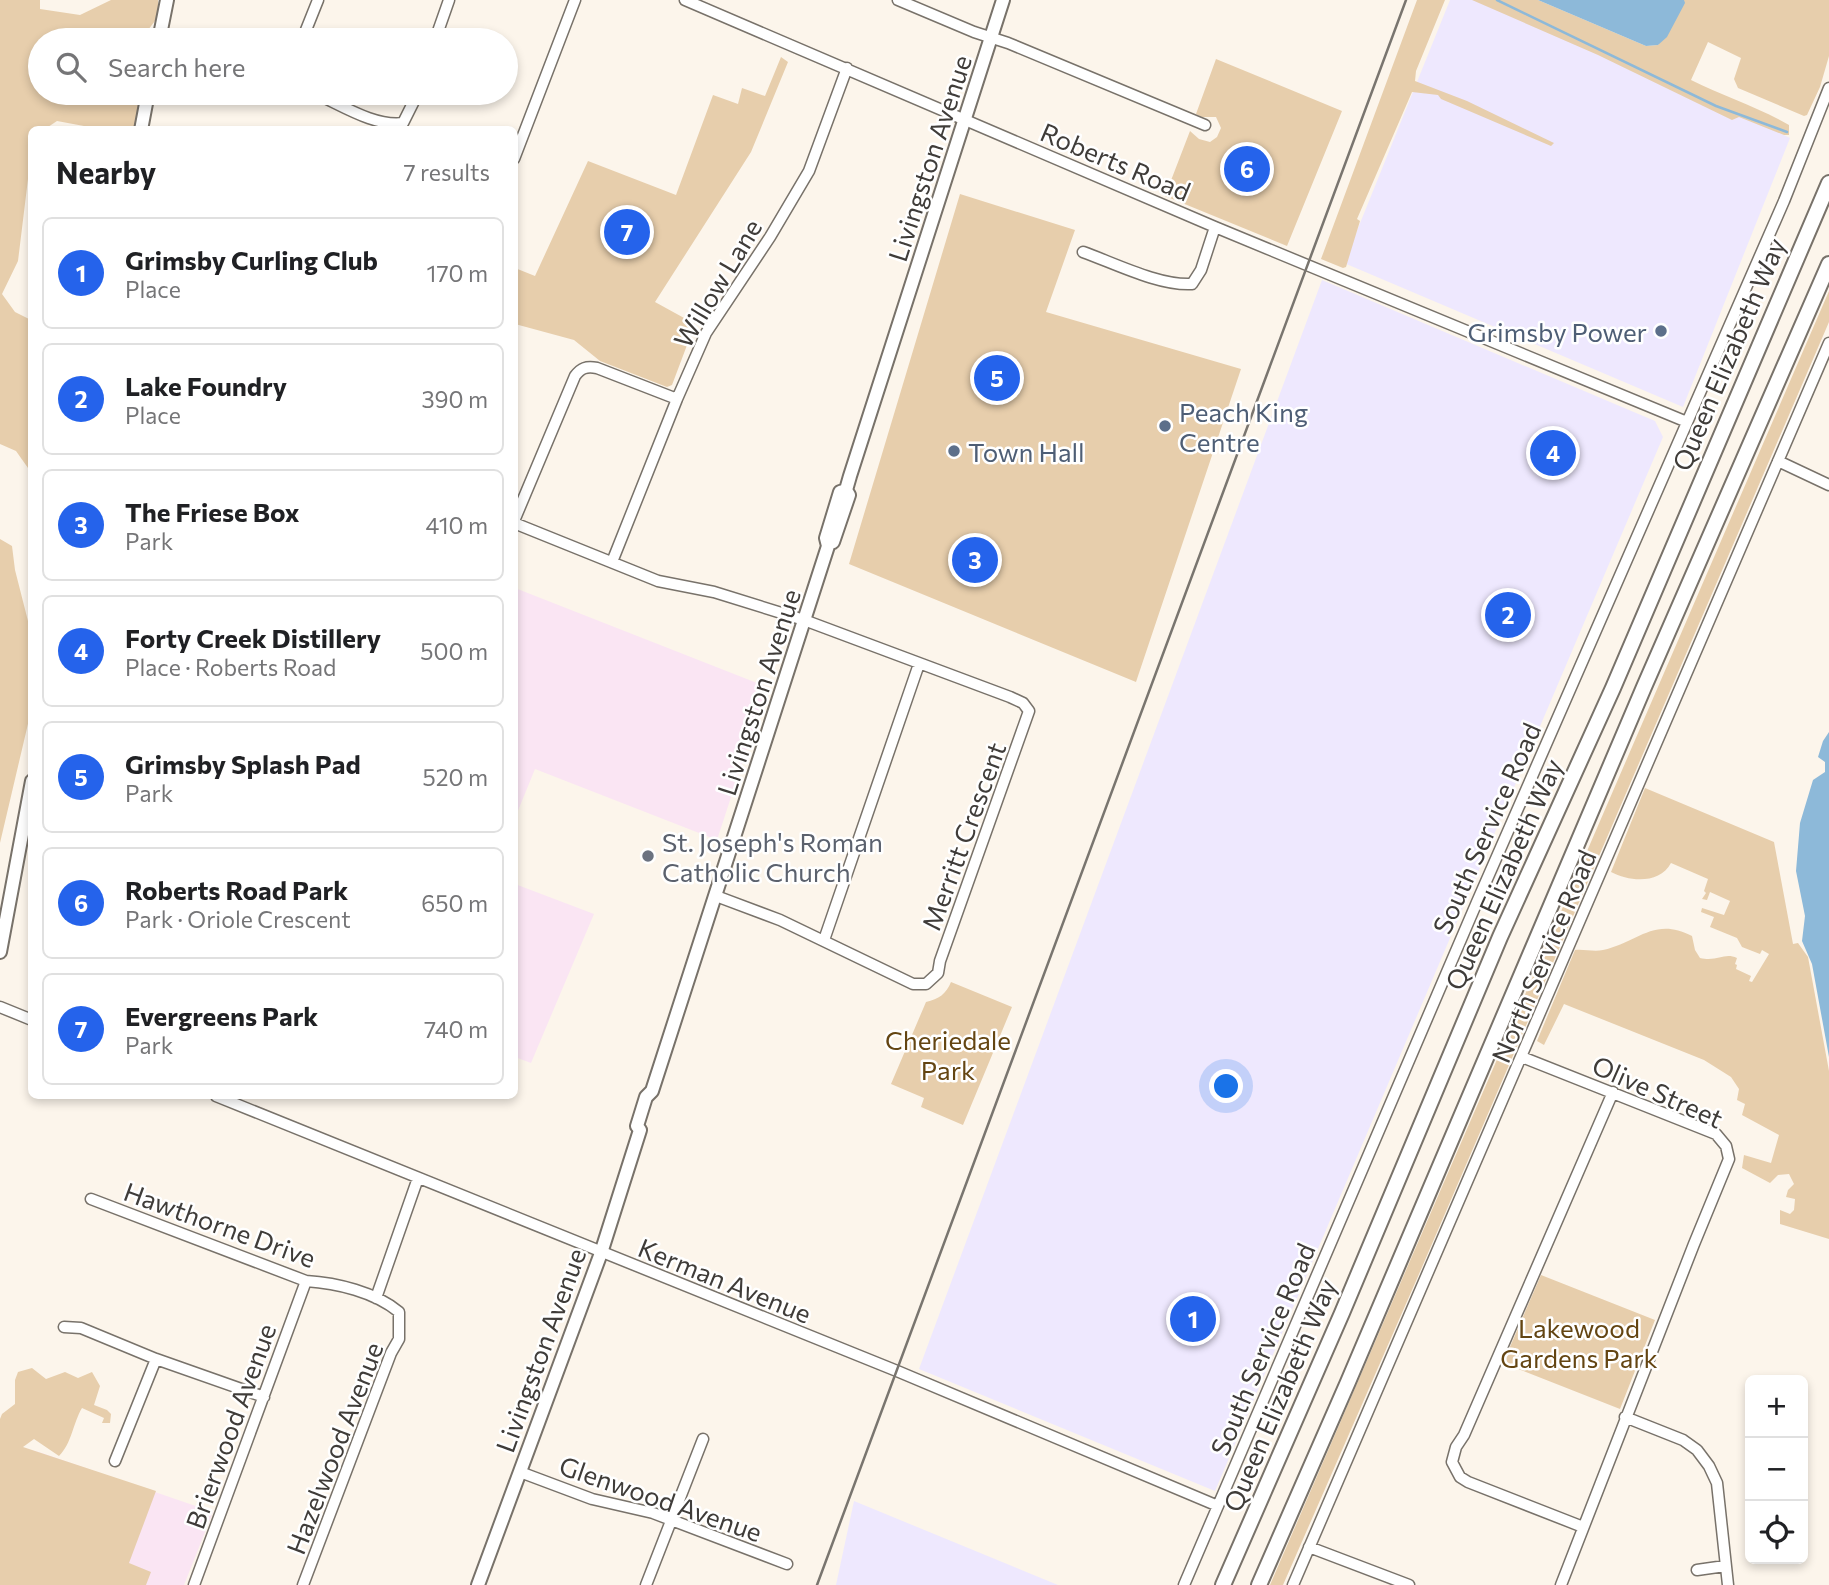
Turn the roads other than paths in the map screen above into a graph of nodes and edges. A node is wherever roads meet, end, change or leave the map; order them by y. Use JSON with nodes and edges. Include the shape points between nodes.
{"nodes":[{"id":1,"x":167,"y":0,"type":"edge"},
{"id":2,"x":318,"y":0,"type":"edge"},
{"id":3,"x":449,"y":0,"type":"edge"},
{"id":4,"x":575,"y":0,"type":"edge"},
{"id":5,"x":685,"y":0,"type":"edge"},
{"id":6,"x":898,"y":0,"type":"edge"},
{"id":7,"x":1003,"y":0,"type":"edge"},
{"id":8,"x":161,"y":28,"type":"edge"},
{"id":9,"x":307,"y":28,"type":"edge"},
{"id":10,"x":439,"y":28,"type":"edge"},
{"id":11,"x":991,"y":38,"type":"junction"},
{"id":12,"x":847,"y":68,"type":"junction"},
{"id":13,"x":1829,"y":88,"type":"edge"},
{"id":14,"x":146,"y":105,"type":"edge"},
{"id":15,"x":341,"y":105,"type":"edge"},
{"id":16,"x":412,"y":105,"type":"edge"},
{"id":17,"x":965,"y":119,"type":"junction"},
{"id":18,"x":1205,"y":125,"type":"dead end"},
{"id":19,"x":142,"y":126,"type":"edge"},
{"id":20,"x":518,"y":149,"type":"edge"},
{"id":21,"x":1829,"y":183,"type":"edge"},
{"id":22,"x":1215,"y":226,"type":"junction"},
{"id":23,"x":1083,"y":252,"type":"dead end"},
{"id":24,"x":1829,"y":264,"type":"edge"},
{"id":25,"x":1829,"y":343,"type":"edge"},
{"id":26,"x":677,"y":399,"type":"junction"},
{"id":27,"x":1687,"y":422,"type":"junction"},
{"id":28,"x":1778,"y":461,"type":"junction"},
{"id":29,"x":1829,"y":485,"type":"edge"},
{"id":30,"x":518,"y":512,"type":"edge"},
{"id":31,"x":518,"y":524,"type":"edge"},
{"id":32,"x":612,"y":562,"type":"junction"},
{"id":33,"x":804,"y":620,"type":"junction"},
{"id":34,"x":919,"y":664,"type":"junction"},
{"id":35,"x":28,"y":802,"type":"edge"},
{"id":36,"x":716,"y":896,"type":"junction"},
{"id":37,"x":824,"y":940,"type":"junction"},
{"id":38,"x":0,"y":952,"type":"edge"},
{"id":39,"x":0,"y":1007,"type":"edge"},
{"id":40,"x":28,"y":1018,"type":"edge"},
{"id":41,"x":1522,"y":1057,"type":"junction"},
{"id":42,"x":1613,"y":1093,"type":"junction"},
{"id":43,"x":223,"y":1099,"type":"edge"},
{"id":44,"x":418,"y":1178,"type":"junction"},
{"id":45,"x":91,"y":1199,"type":"dead end"},
{"id":46,"x":601,"y":1253,"type":"junction"},
{"id":47,"x":306,"y":1281,"type":"junction"},
{"id":48,"x":376,"y":1298,"type":"junction"},
{"id":49,"x":64,"y":1327,"type":"dead end"},
{"id":50,"x":156,"y":1359,"type":"junction"},
{"id":51,"x":264,"y":1397,"type":"junction"},
{"id":52,"x":1625,"y":1417,"type":"junction"},
{"id":53,"x":703,"y":1440,"type":"dead end"},
{"id":54,"x":115,"y":1461,"type":"dead end"},
{"id":55,"x":520,"y":1472,"type":"junction"},
{"id":56,"x":1218,"y":1506,"type":"junction"},
{"id":57,"x":670,"y":1520,"type":"junction"},
{"id":58,"x":1583,"y":1527,"type":"junction"},
{"id":59,"x":1309,"y":1547,"type":"junction"},
{"id":60,"x":787,"y":1564,"type":"dead end"},
{"id":61,"x":1725,"y":1566,"type":"junction"},
{"id":62,"x":1697,"y":1570,"type":"dead end"},
{"id":63,"x":194,"y":1585,"type":"edge"},
{"id":64,"x":303,"y":1585,"type":"edge"},
{"id":65,"x":478,"y":1585,"type":"edge"},
{"id":66,"x":646,"y":1585,"type":"edge"},
{"id":67,"x":1184,"y":1585,"type":"edge"},
{"id":68,"x":1223,"y":1585,"type":"edge"},
{"id":69,"x":1259,"y":1585,"type":"edge"},
{"id":70,"x":1293,"y":1585,"type":"edge"},
{"id":71,"x":1409,"y":1585,"type":"edge"},
{"id":72,"x":1561,"y":1585,"type":"edge"},
{"id":73,"x":1728,"y":1585,"type":"edge"}],
"edges":[{"from":1,"to":8,"type":"main road"},
{"from":2,"to":9,"type":"street"},
{"from":3,"to":10,"type":"street"},
{"from":4,"to":20,"type":"street"},
{"from":5,"to":12,"type":"street","name":"Roberts Road"},
{"from":6,"to":11,"type":"street"},
{"from":7,"to":11,"type":"main road","name":"Livingston Avenue"},
{"from":11,"to":17,"type":"main road","name":"Livingston Avenue"},
{"from":11,"to":18,"type":"street"},
{"from":12,"to":17,"type":"street","name":"Roberts Road"},
{"from":12,"to":26,"type":"street","name":"Willow Lane","via":[[809,171],[715,318]]},
{"from":13,"to":27,"type":"street","name":"South Service Road"},
{"from":14,"to":19,"type":"main road"},
{"from":15,"to":16,"type":"street","via":[[393,124],[403,123]]},
{"from":17,"to":22,"type":"street","name":"Roberts Road"},
{"from":17,"to":33,"type":"main road","name":"Livingston Avenue","via":[[846,490],[840,492]]},
{"from":21,"to":68,"type":"highway","name":"Queen Elizabeth Way"},
{"from":22,"to":23,"type":"street","via":[[1192,284],[1180,285]]},
{"from":22,"to":27,"type":"street","name":"Roberts Road"},
{"from":24,"to":69,"type":"highway","name":"Queen Elizabeth Way"},
{"from":25,"to":28,"type":"street","name":"North Service Road"},
{"from":26,"to":30,"type":"street","via":[[597,368],[580,370]]},
{"from":26,"to":32,"type":"street","name":"Willow Lane"},
{"from":27,"to":56,"type":"street","name":"South Service Road"},
{"from":28,"to":29,"type":"street"},
{"from":28,"to":41,"type":"street","name":"North Service Road"},
{"from":31,"to":32,"type":"street","name":"Merritt Crescent"},
{"from":32,"to":33,"type":"street","name":"Merritt Crescent","via":[[657,581],[714,592]]},
{"from":33,"to":34,"type":"street","name":"Merritt Crescent"},
{"from":33,"to":36,"type":"main road","name":"Livingston Avenue"},
{"from":34,"to":37,"type":"street"},
{"from":34,"to":37,"type":"street","name":"Merritt Crescent","via":[[1023,703],[1028,711],[939,973],[926,984],[913,984]]},
{"from":35,"to":38,"type":"main road"},
{"from":36,"to":37,"type":"street","name":"Merritt Crescent"},
{"from":36,"to":46,"type":"main road","name":"Livingston Avenue","via":[[652,1091],[646,1097]]},
{"from":39,"to":40,"type":"street"},
{"from":41,"to":42,"type":"street","name":"Olive Street"},
{"from":41,"to":59,"type":"street","name":"North Service Road"},
{"from":42,"to":52,"type":"street","name":"Olive Street","via":[[1716,1134],[1729,1152],[1722,1180]]},
{"from":42,"to":58,"type":"street","via":[[1452,1462],[1468,1482]]},
{"from":43,"to":44,"type":"street","name":"Kerman Avenue"},
{"from":44,"to":46,"type":"street","name":"Kerman Avenue"},
{"from":44,"to":48,"type":"street"},
{"from":45,"to":47,"type":"street","name":"Hawthorne Drive"},
{"from":46,"to":55,"type":"main road","name":"Livingston Avenue"},
{"from":46,"to":56,"type":"street","name":"Kerman Avenue"},
{"from":47,"to":48,"type":"street","name":"Hawthorne Drive","via":[[329,1282]]},
{"from":47,"to":51,"type":"street","name":"Brierwood Avenue"},
{"from":48,"to":64,"type":"street","name":"Hazelwood Avenue","via":[[399,1312],[400,1339]]},
{"from":49,"to":50,"type":"street","via":[[81,1328]]},
{"from":50,"to":51,"type":"street"},
{"from":50,"to":54,"type":"street"},
{"from":51,"to":63,"type":"street","name":"Brierwood Avenue"},
{"from":52,"to":58,"type":"street","name":"Olive Street"},
{"from":52,"to":61,"type":"street","via":[[1683,1440],[1709,1466],[1717,1483]]},
{"from":53,"to":57,"type":"street"},
{"from":55,"to":57,"type":"street","name":"Glenwood Avenue","via":[[592,1500]]},
{"from":55,"to":65,"type":"main road","name":"Livingston Avenue"},
{"from":56,"to":67,"type":"street","name":"South Service Road"},
{"from":57,"to":60,"type":"street","name":"Glenwood Avenue"},
{"from":57,"to":66,"type":"street"},
{"from":58,"to":72,"type":"street","name":"Olive Street"},
{"from":59,"to":70,"type":"street","name":"North Service Road"},
{"from":59,"to":71,"type":"street"},
{"from":61,"to":62,"type":"street"},
{"from":61,"to":73,"type":"street"}]}
